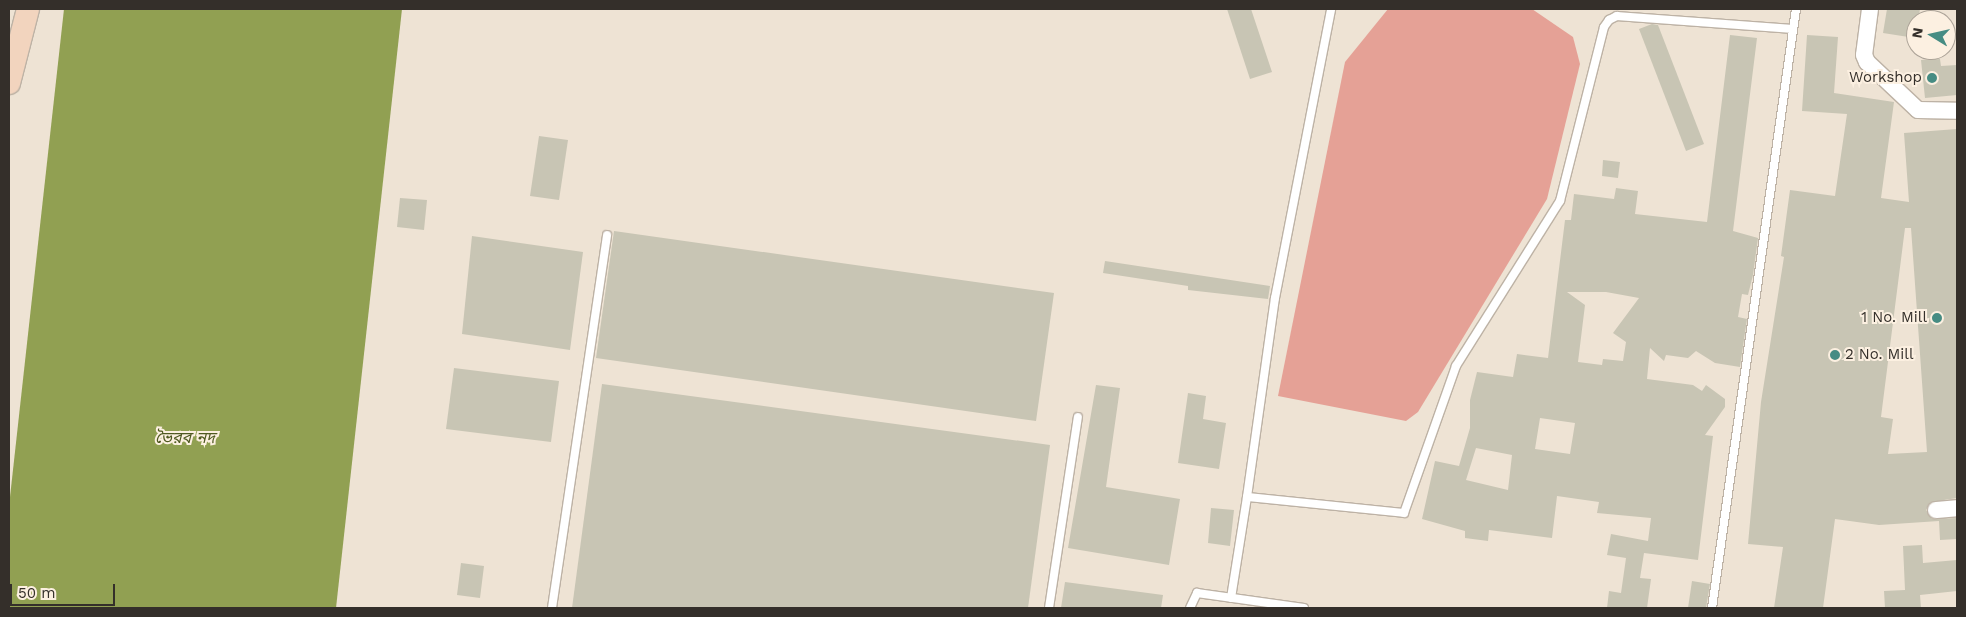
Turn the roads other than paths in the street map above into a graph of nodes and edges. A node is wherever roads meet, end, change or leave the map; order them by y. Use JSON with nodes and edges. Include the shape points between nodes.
{"nodes":[{"id":1,"x":28,"y":9,"type":"edge"},
{"id":2,"x":1331,"y":9,"type":"edge"},
{"id":3,"x":1796,"y":9,"type":"edge"},
{"id":4,"x":1870,"y":9,"type":"edge"},
{"id":5,"x":1793,"y":29,"type":"junction"},
{"id":6,"x":9,"y":83,"type":"edge"},
{"id":7,"x":1957,"y":111,"type":"edge"},
{"id":8,"x":607,"y":235,"type":"dead end"},
{"id":9,"x":1078,"y":417,"type":"dead end"},
{"id":10,"x":1247,"y":497,"type":"junction"},
{"id":11,"x":1957,"y":508,"type":"edge"},
{"id":12,"x":1936,"y":510,"type":"dead end"},
{"id":13,"x":1231,"y":598,"type":"junction"},
{"id":14,"x":552,"y":608,"type":"edge"},
{"id":15,"x":1049,"y":608,"type":"edge"},
{"id":16,"x":1190,"y":608,"type":"edge"},
{"id":17,"x":1304,"y":608,"type":"edge"},
{"id":18,"x":1712,"y":608,"type":"edge"}],
"edges":[{"from":1,"to":6,"type":"street"},
{"from":2,"to":10,"type":"lane","via":[[1275,298]]},
{"from":3,"to":5,"type":"lane"},
{"from":4,"to":7,"type":"street","via":[[1864,55],[1867,62],[1918,110]]},
{"from":5,"to":10,"type":"lane","via":[[1617,16],[1609,20],[1604,27],[1560,201],[1456,366],[1404,513]]},
{"from":5,"to":18,"type":"lane"},
{"from":8,"to":14,"type":"lane"},
{"from":9,"to":15,"type":"lane"},
{"from":10,"to":13,"type":"lane"},
{"from":11,"to":12,"type":"street"},
{"from":13,"to":16,"type":"lane","via":[[1197,593]]},
{"from":13,"to":17,"type":"lane"}]}
